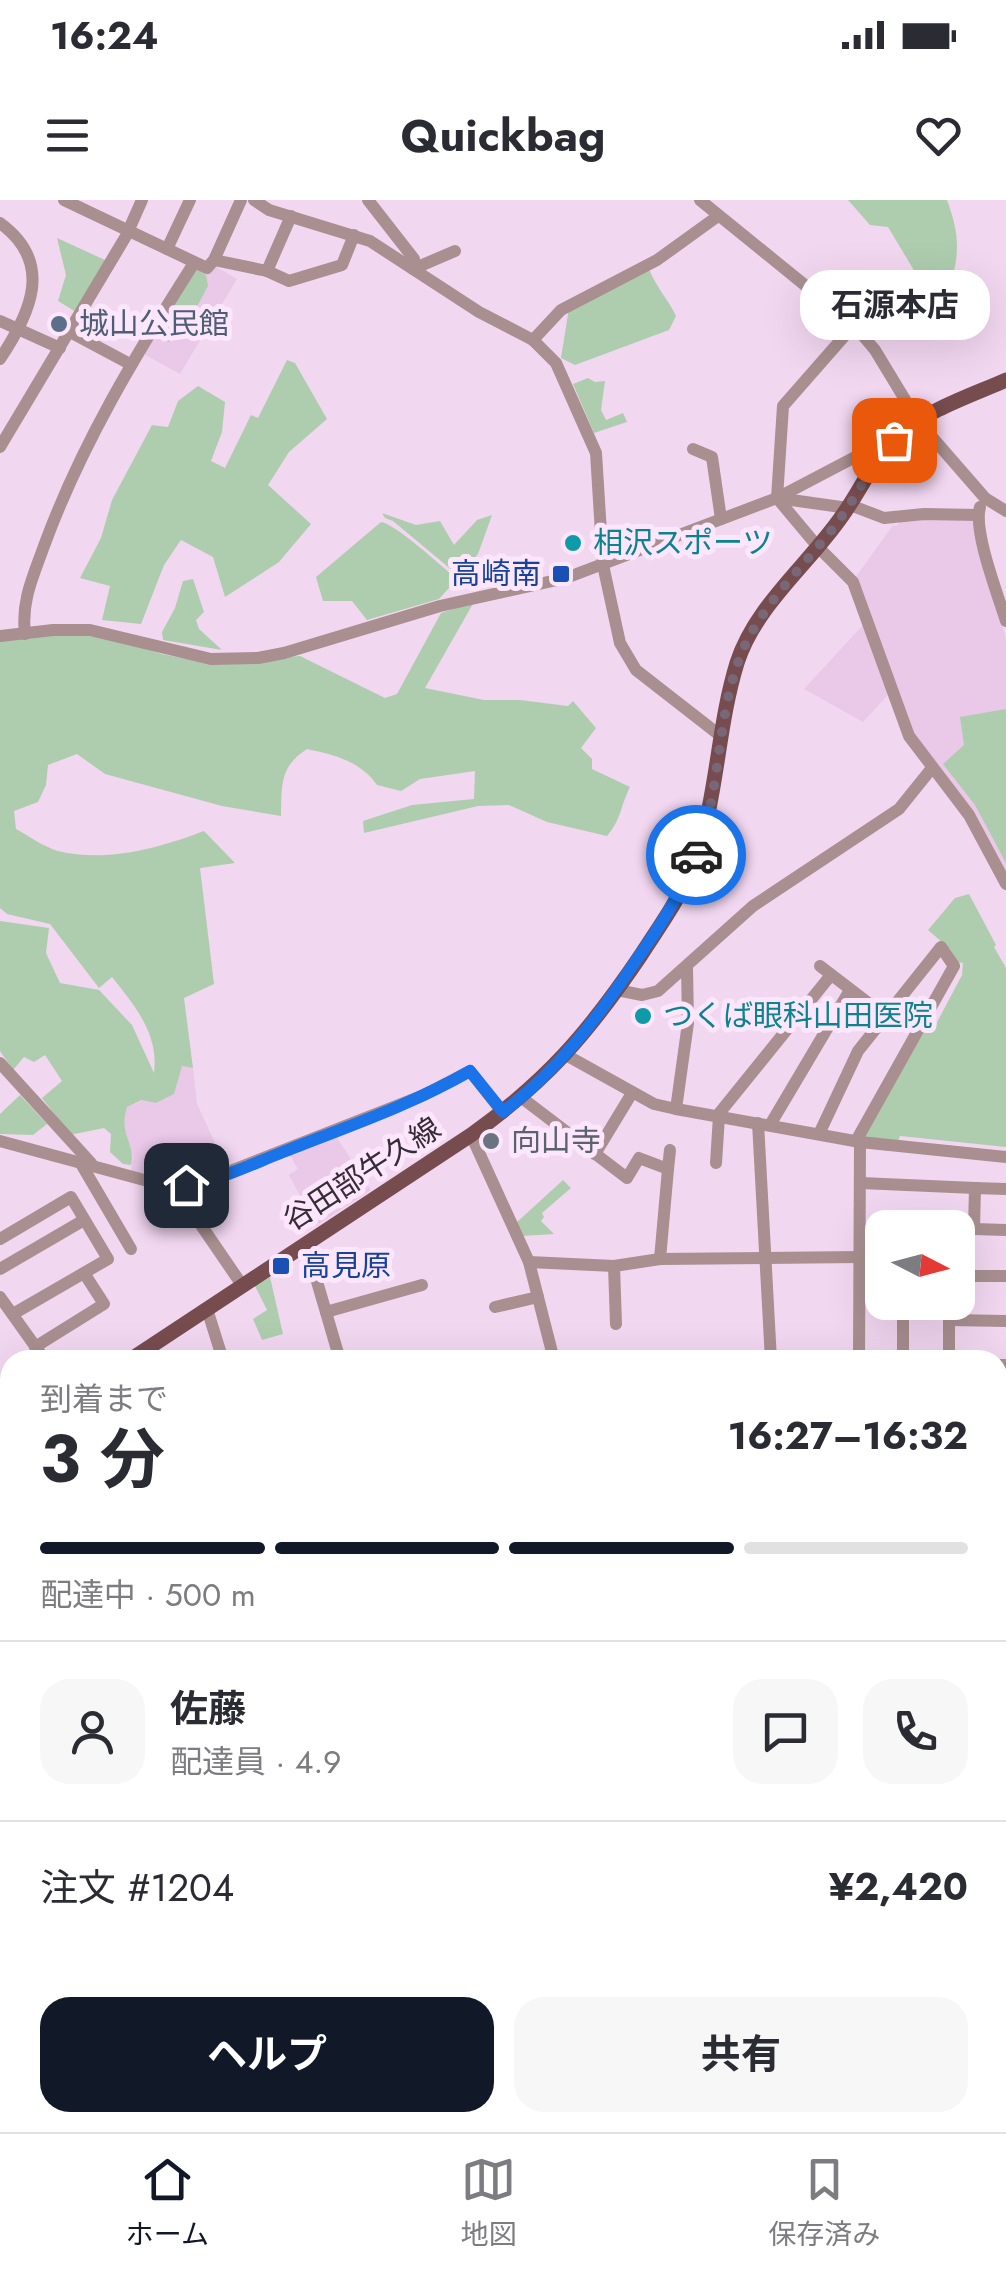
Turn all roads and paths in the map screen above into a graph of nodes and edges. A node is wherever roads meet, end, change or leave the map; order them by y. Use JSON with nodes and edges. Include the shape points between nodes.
{"nodes":[{"id":1,"x":64,"y":200,"type":"edge"},
{"id":2,"x":142,"y":200,"type":"edge"},
{"id":3,"x":190,"y":200,"type":"edge"},
{"id":4,"x":241,"y":200,"type":"edge"},
{"id":5,"x":254,"y":200,"type":"edge"},
{"id":6,"x":368,"y":200,"type":"edge"},
{"id":7,"x":700,"y":200,"type":"edge"},
{"id":8,"x":92,"y":206,"type":"edge"},
{"id":9,"x":291,"y":216,"type":"junction"},
{"id":10,"x":718,"y":216,"type":"junction"},
{"id":11,"x":0,"y":223,"type":"edge"},
{"id":12,"x":129,"y":230,"type":"junction"},
{"id":13,"x":354,"y":235,"type":"junction"},
{"id":14,"x":167,"y":249,"type":"junction"},
{"id":15,"x":455,"y":251,"type":"dead end"},
{"id":16,"x":214,"y":260,"type":"junction"},
{"id":17,"x":194,"y":263,"type":"junction"},
{"id":18,"x":414,"y":269,"type":"junction"},
{"id":19,"x":267,"y":271,"type":"junction"},
{"id":20,"x":0,"y":321,"type":"edge"},
{"id":21,"x":854,"y":325,"type":"junction"},
{"id":22,"x":19,"y":330,"type":"junction"},
{"id":23,"x":70,"y":332,"type":"junction"},
{"id":24,"x":533,"y":340,"type":"junction"},
{"id":25,"x":60,"y":348,"type":"junction"},
{"id":26,"x":0,"y":359,"type":"edge"},
{"id":27,"x":130,"y":364,"type":"junction"},
{"id":28,"x":1006,"y":380,"type":"edge"},
{"id":29,"x":918,"y":422,"type":"junction"},
{"id":30,"x":890,"y":444,"type":"junction"},
{"id":31,"x":0,"y":446,"type":"edge"},
{"id":32,"x":692,"y":449,"type":"dead end"},
{"id":33,"x":777,"y":498,"type":"junction"},
{"id":34,"x":985,"y":498,"type":"junction"},
{"id":35,"x":849,"y":506,"type":"junction"},
{"id":36,"x":1006,"y":512,"type":"edge"},
{"id":37,"x":978,"y":515,"type":"junction"},
{"id":38,"x":721,"y":519,"type":"junction"},
{"id":39,"x":818,"y":547,"type":"junction"},
{"id":40,"x":603,"y":565,"type":"junction"},
{"id":41,"x":1006,"y":621,"type":"edge"},
{"id":42,"x":25,"y":634,"type":"junction"},
{"id":43,"x":0,"y":636,"type":"edge"},
{"id":44,"x":722,"y":737,"type":"junction"},
{"id":45,"x":932,"y":768,"type":"junction"},
{"id":46,"x":1006,"y":884,"type":"edge"},
{"id":47,"x":687,"y":968,"type":"junction"},
{"id":48,"x":616,"y":990,"type":"junction"},
{"id":49,"x":850,"y":990,"type":"junction"},
{"id":50,"x":866,"y":1002,"type":"dead end"},
{"id":51,"x":566,"y":1056,"type":"junction"},
{"id":52,"x":0,"y":1063,"type":"edge"},
{"id":53,"x":632,"y":1092,"type":"junction"},
{"id":54,"x":522,"y":1098,"type":"junction"},
{"id":55,"x":676,"y":1109,"type":"junction"},
{"id":56,"x":503,"y":1112,"type":"junction"},
{"id":57,"x":718,"y":1116,"type":"junction"},
{"id":58,"x":764,"y":1124,"type":"junction"},
{"id":59,"x":819,"y":1134,"type":"junction"},
{"id":60,"x":471,"y":1135,"type":"junction"},
{"id":61,"x":0,"y":1142,"type":"edge"},
{"id":62,"x":858,"y":1142,"type":"junction"},
{"id":63,"x":670,"y":1150,"type":"dead end"},
{"id":64,"x":595,"y":1154,"type":"junction"},
{"id":65,"x":1006,"y":1156,"type":"edge"},
{"id":66,"x":716,"y":1163,"type":"dead end"},
{"id":67,"x":86,"y":1164,"type":"junction"},
{"id":68,"x":668,"y":1169,"type":"junction"},
{"id":69,"x":861,"y":1183,"type":"junction"},
{"id":70,"x":175,"y":1187,"type":"junction"},
{"id":71,"x":974,"y":1188,"type":"junction"},
{"id":72,"x":1006,"y":1189,"type":"edge"},
{"id":73,"x":84,"y":1220,"type":"junction"},
{"id":74,"x":1006,"y":1230,"type":"edge"},
{"id":75,"x":860,"y":1232,"type":"junction"},
{"id":76,"x":865,"y":1232,"type":"edge"},
{"id":77,"x":0,"y":1239,"type":"edge"},
{"id":78,"x":306,"y":1244,"type":"junction"},
{"id":79,"x":131,"y":1249,"type":"dead end"},
{"id":80,"x":766,"y":1257,"type":"junction"},
{"id":81,"x":860,"y":1257,"type":"junction"},
{"id":82,"x":660,"y":1258,"type":"junction"},
{"id":83,"x":529,"y":1262,"type":"junction"},
{"id":84,"x":614,"y":1266,"type":"junction"},
{"id":85,"x":0,"y":1269,"type":"edge"},
{"id":86,"x":84,"y":1273,"type":"junction"},
{"id":87,"x":975,"y":1276,"type":"edge"},
{"id":88,"x":1006,"y":1276,"type":"edge"},
{"id":89,"x":242,"y":1285,"type":"junction"},
{"id":90,"x":422,"y":1285,"type":"dead end"},
{"id":91,"x":0,"y":1296,"type":"edge"},
{"id":92,"x":538,"y":1297,"type":"junction"},
{"id":93,"x":495,"y":1307,"type":"dead end"},
{"id":94,"x":207,"y":1309,"type":"junction"},
{"id":95,"x":326,"y":1312,"type":"junction"},
{"id":96,"x":13,"y":1314,"type":"junction"},
{"id":97,"x":903,"y":1320,"type":"edge"},
{"id":98,"x":950,"y":1320,"type":"joint"},
{"id":99,"x":1006,"y":1321,"type":"edge"},
{"id":100,"x":616,"y":1324,"type":"dead end"},
{"id":101,"x":36,"y":1347,"type":"junction"},
{"id":102,"x":38,"y":1350,"type":"edge"},
{"id":103,"x":145,"y":1350,"type":"edge"},
{"id":104,"x":220,"y":1350,"type":"edge"},
{"id":105,"x":337,"y":1350,"type":"edge"},
{"id":106,"x":551,"y":1350,"type":"edge"},
{"id":107,"x":770,"y":1350,"type":"edge"},
{"id":108,"x":859,"y":1350,"type":"edge"},
{"id":109,"x":903,"y":1350,"type":"edge"},
{"id":110,"x":949,"y":1350,"type":"edge"}],
"edges":[{"from":1,"to":8,"type":"street"},
{"from":2,"to":12,"type":"street"},
{"from":3,"to":14,"type":"street"},
{"from":4,"to":16,"type":"street"},
{"from":5,"to":9,"type":"street"},
{"from":6,"to":18,"type":"street","via":[[414,259]]},
{"from":7,"to":10,"type":"street"},
{"from":8,"to":12,"type":"street"},
{"from":9,"to":13,"type":"street"},
{"from":9,"to":19,"type":"street"},
{"from":10,"to":21,"type":"street"},
{"from":10,"to":24,"type":"street","via":[[657,260],[561,310]]},
{"from":11,"to":22,"type":"street","via":[[21,245],[32,276],[30,306]]},
{"from":12,"to":14,"type":"street"},
{"from":12,"to":23,"type":"street"},
{"from":13,"to":18,"type":"street"},
{"from":13,"to":19,"type":"street","via":[[338,266],[289,282]]},
{"from":14,"to":17,"type":"street"},
{"from":15,"to":18,"type":"street"},
{"from":16,"to":17,"type":"street","via":[[207,268]]},
{"from":16,"to":19,"type":"street"},
{"from":17,"to":27,"type":"street"},
{"from":18,"to":24,"type":"street"},
{"from":20,"to":22,"type":"street"},
{"from":21,"to":29,"type":"street"},
{"from":21,"to":33,"type":"street","via":[[784,406]]},
{"from":22,"to":25,"type":"street"},
{"from":22,"to":26,"type":"street"},
{"from":23,"to":25,"type":"street"},
{"from":23,"to":27,"type":"street"},
{"from":24,"to":40,"type":"street","via":[[561,371],[593,441]]},
{"from":25,"to":31,"type":"street"},
{"from":27,"to":42,"type":"street","via":[[60,500],[23,601]]},
{"from":28,"to":29,"type":"main road","name":"谷田部牛久線"},
{"from":29,"to":30,"type":"main road","name":"谷田部牛久線"},
{"from":29,"to":34,"type":"street"},
{"from":30,"to":33,"type":"street"},
{"from":30,"to":35,"type":"main road","name":"谷田部牛久線"},
{"from":32,"to":38,"type":"street","via":[[712,458]]},
{"from":33,"to":35,"type":"street"},
{"from":33,"to":38,"type":"street"},
{"from":33,"to":39,"type":"street"},
{"from":34,"to":36,"type":"street"},
{"from":34,"to":37,"type":"street"},
{"from":35,"to":37,"type":"street","via":[[884,518]]},
{"from":35,"to":39,"type":"main road","name":"谷田部牛久線"},
{"from":37,"to":41,"type":"street"},
{"from":38,"to":40,"type":"street"},
{"from":39,"to":44,"type":"main road","name":"谷田部牛久線","via":[[745,645]]},
{"from":39,"to":45,"type":"street","via":[[854,582],[909,736]]},
{"from":40,"to":42,"type":"street","via":[[258,658],[191,656],[90,630]]},
{"from":40,"to":44,"type":"street","via":[[617,635],[630,661]]},
{"from":42,"to":43,"type":"street"},
{"from":44,"to":48,"type":"main road","name":"谷田部牛久線","via":[[706,828],[690,873]]},
{"from":45,"to":46,"type":"street","via":[[969,815]]},
{"from":45,"to":47,"type":"street","via":[[899,809],[753,906]]},
{"from":47,"to":48,"type":"street","via":[[648,995]]},
{"from":47,"to":55,"type":"street","via":[[688,1023]]},
{"from":48,"to":51,"type":"main road","name":"谷田部牛久線"},
{"from":49,"to":50,"type":"street"},
{"from":49,"to":57,"type":"street","via":[[825,971]]},
{"from":49,"to":58,"type":"street"},
{"from":51,"to":53,"type":"street"},
{"from":51,"to":54,"type":"main road","name":"谷田部牛久線"},
{"from":52,"to":67,"type":"street"},
{"from":53,"to":55,"type":"street"},
{"from":53,"to":64,"type":"street"},
{"from":54,"to":56,"type":"main road","name":"谷田部牛久線"},
{"from":54,"to":64,"type":"street"},
{"from":55,"to":57,"type":"street"},
{"from":56,"to":60,"type":"main road","name":"谷田部牛久線"},
{"from":56,"to":70,"type":"street","via":[[470,1071],[337,1131],[206,1182]]},
{"from":57,"to":58,"type":"street"},
{"from":57,"to":66,"type":"street"},
{"from":58,"to":59,"type":"street"},
{"from":58,"to":80,"type":"street"},
{"from":59,"to":62,"type":"street"},
{"from":59,"to":62,"type":"street","via":[[858,1051],[940,947],[954,966]]},
{"from":60,"to":78,"type":"main road","name":"谷田部牛久線"},
{"from":60,"to":83,"type":"street"},
{"from":61,"to":67,"type":"street"},
{"from":62,"to":65,"type":"street"},
{"from":62,"to":69,"type":"street"},
{"from":63,"to":68,"type":"street"},
{"from":64,"to":68,"type":"street","via":[[627,1178],[640,1158]]},
{"from":67,"to":70,"type":"street"},
{"from":67,"to":79,"type":"street"},
{"from":68,"to":82,"type":"street"},
{"from":69,"to":71,"type":"street"},
{"from":69,"to":75,"type":"street"},
{"from":70,"to":89,"type":"street"},
{"from":71,"to":72,"type":"street"},
{"from":71,"to":74,"type":"street","via":[[974,1229]]},
{"from":73,"to":77,"type":"street","via":[[71,1197]]},
{"from":73,"to":85,"type":"street"},
{"from":73,"to":86,"type":"street","via":[[108,1259]]},
{"from":75,"to":76,"type":"street"},
{"from":75,"to":81,"type":"street"},
{"from":78,"to":89,"type":"main road","name":"谷田部牛久線"},
{"from":78,"to":95,"type":"street"},
{"from":80,"to":81,"type":"street"},
{"from":80,"to":82,"type":"street"},
{"from":80,"to":107,"type":"street"},
{"from":81,"to":108,"type":"street"},
{"from":82,"to":84,"type":"street"},
{"from":83,"to":84,"type":"street"},
{"from":83,"to":92,"type":"street"},
{"from":84,"to":100,"type":"street"},
{"from":86,"to":96,"type":"street"},
{"from":86,"to":101,"type":"street","via":[[104,1304]]},
{"from":87,"to":88,"type":"street"},
{"from":89,"to":94,"type":"main road","name":"谷田部牛久線"},
{"from":90,"to":95,"type":"street"},
{"from":91,"to":96,"type":"street"},
{"from":92,"to":93,"type":"street"},
{"from":92,"to":106,"type":"street"},
{"from":94,"to":103,"type":"main road","name":"谷田部牛久線"},
{"from":94,"to":104,"type":"street"},
{"from":95,"to":105,"type":"street"},
{"from":96,"to":101,"type":"street"},
{"from":97,"to":109,"type":"street"},
{"from":98,"to":99,"type":"street"},
{"from":98,"to":110,"type":"street"},
{"from":101,"to":102,"type":"street"}]}
